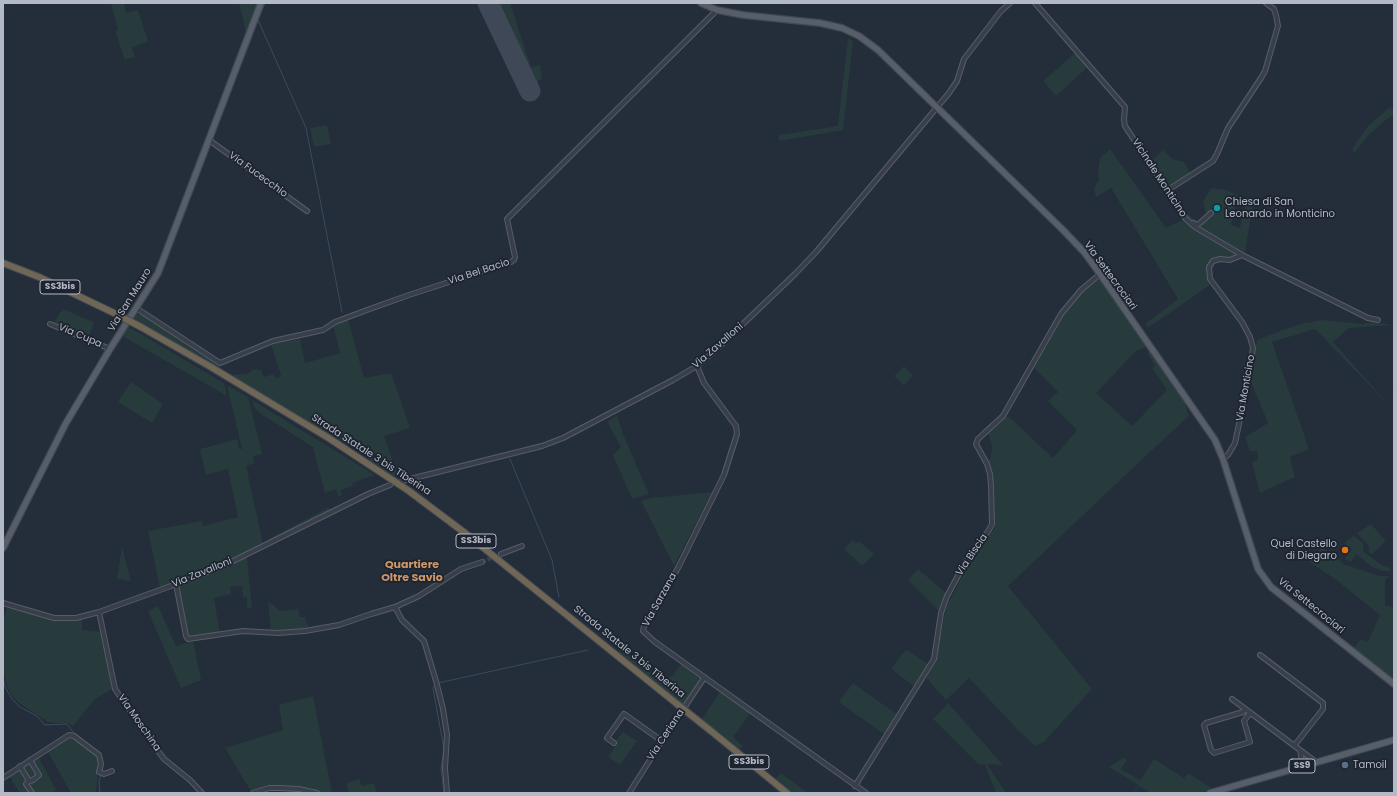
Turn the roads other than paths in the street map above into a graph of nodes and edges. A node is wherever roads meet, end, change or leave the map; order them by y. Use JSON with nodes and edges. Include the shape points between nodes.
{"nodes":[{"id":1,"x":261,"y":3,"type":"edge"},
{"id":2,"x":701,"y":3,"type":"edge"},
{"id":3,"x":1010,"y":3,"type":"edge"},
{"id":4,"x":1035,"y":3,"type":"edge"},
{"id":5,"x":1266,"y":3,"type":"edge"},
{"id":6,"x":717,"y":10,"type":"junction"},
{"id":7,"x":937,"y":106,"type":"junction"},
{"id":8,"x":209,"y":140,"type":"junction"},
{"id":9,"x":1168,"y":190,"type":"junction"},
{"id":10,"x":307,"y":211,"type":"dead end"},
{"id":11,"x":1211,"y":213,"type":"dead end"},
{"id":12,"x":1185,"y":218,"type":"junction"},
{"id":13,"x":1242,"y":255,"type":"junction"},
{"id":14,"x":3,"y":263,"type":"edge"},
{"id":15,"x":3,"y":267,"type":"edge"},
{"id":16,"x":1100,"y":274,"type":"junction"},
{"id":17,"x":136,"y":308,"type":"junction"},
{"id":18,"x":115,"y":316,"type":"junction"},
{"id":19,"x":1378,"y":320,"type":"dead end"},
{"id":20,"x":50,"y":324,"type":"dead end"},
{"id":21,"x":110,"y":349,"type":"junction"},
{"id":22,"x":697,"y":366,"type":"junction"},
{"id":23,"x":1223,"y":459,"type":"junction"},
{"id":24,"x":402,"y":481,"type":"dead end"},
{"id":25,"x":390,"y":485,"type":"dead end"},
{"id":26,"x":522,"y":546,"type":"dead end"},
{"id":27,"x":3,"y":548,"type":"edge"},
{"id":28,"x":500,"y":554,"type":"tunnel mouth"},
{"id":29,"x":482,"y":562,"type":"tunnel mouth"},
{"id":30,"x":176,"y":584,"type":"junction"},
{"id":31,"x":3,"y":603,"type":"edge"},
{"id":32,"x":395,"y":607,"type":"junction"},
{"id":33,"x":99,"y":612,"type":"junction"},
{"id":34,"x":1260,"y":654,"type":"dead end"},
{"id":35,"x":704,"y":678,"type":"junction"},
{"id":36,"x":1394,"y":684,"type":"edge"},
{"id":37,"x":1232,"y":699,"type":"dead end"},
{"id":38,"x":1245,"y":709,"type":"junction"},
{"id":39,"x":1250,"y":713,"type":"junction"},
{"id":40,"x":709,"y":733,"type":"junction"},
{"id":41,"x":1394,"y":740,"type":"edge"},
{"id":42,"x":662,"y":741,"type":"junction"},
{"id":43,"x":614,"y":743,"type":"dead end"},
{"id":44,"x":1294,"y":746,"type":"junction"},
{"id":45,"x":1300,"y":751,"type":"junction"},
{"id":46,"x":1307,"y":756,"type":"junction"},
{"id":47,"x":30,"y":760,"type":"junction"},
{"id":48,"x":1316,"y":762,"type":"junction"},
{"id":49,"x":1306,"y":765,"type":"junction"},
{"id":50,"x":20,"y":766,"type":"junction"},
{"id":51,"x":112,"y":771,"type":"dead end"},
{"id":52,"x":3,"y":778,"type":"edge"},
{"id":53,"x":29,"y":781,"type":"junction"},
{"id":54,"x":855,"y":786,"type":"junction"},
{"id":55,"x":1225,"y":789,"type":"junction"},
{"id":56,"x":32,"y":793,"type":"edge"},
{"id":57,"x":202,"y":793,"type":"edge"},
{"id":58,"x":253,"y":793,"type":"edge"},
{"id":59,"x":317,"y":793,"type":"edge"},
{"id":60,"x":447,"y":793,"type":"edge"},
{"id":61,"x":629,"y":793,"type":"edge"},
{"id":62,"x":780,"y":793,"type":"edge"},
{"id":63,"x":787,"y":793,"type":"edge"},
{"id":64,"x":866,"y":793,"type":"edge"},
{"id":65,"x":1210,"y":793,"type":"edge"},
{"id":66,"x":1230,"y":793,"type":"edge"}],
"edges":[{"from":1,"to":8,"type":"main road","name":"Via San Mauro"},
{"from":2,"to":6,"type":"main road","name":"Via Settecrociari"},
{"from":3,"to":7,"type":"street","name":"Via Zavalloni","via":[[964,59],[956,83]]},
{"from":4,"to":9,"type":"street","name":"Vicinale Monticino","via":[[1126,107],[1125,126]]},
{"from":5,"to":9,"type":"street","via":[[1274,9],[1278,26],[1261,78],[1228,128],[1213,161]]},
{"from":6,"to":7,"type":"main road","name":"Via Settecrociari","via":[[842,28],[859,36],[878,50]]},
{"from":6,"to":17,"type":"street","name":"Via Bel Bacio","via":[[507,219],[514,260],[409,294],[335,322],[323,330],[273,341],[220,363]]},
{"from":7,"to":16,"type":"main road","name":"Via Settecrociari","via":[[1062,229]]},
{"from":7,"to":22,"type":"street","name":"Via Zavalloni","via":[[816,252]]},
{"from":8,"to":10,"type":"street","name":"Via Fucecchio"},
{"from":8,"to":17,"type":"main road","name":"Via San Mauro","via":[[158,273]]},
{"from":9,"to":12,"type":"street","name":"Vicinale Monticino"},
{"from":11,"to":12,"type":"street","via":[[1197,225]]},
{"from":12,"to":13,"type":"street","name":"Vicinale Monticino","via":[[1195,228]]},
{"from":13,"to":19,"type":"street","name":"Vicinale Monticino","via":[[1368,318]]},
{"from":13,"to":23,"type":"street","name":"Via Monticino","via":[[1230,260],[1213,261],[1209,267],[1210,279],[1242,322],[1253,348],[1235,443]]},
{"from":14,"to":18,"type":"highway","name":"Strada Statale 3 bis Tiberina","number":"SS3bis"},
{"from":15,"to":18,"type":"highway","name":"Strada Statale 3 bis Tiberina","number":"SS3bis"},
{"from":16,"to":23,"type":"main road","name":"Via Settecrociari","via":[[1215,440]]},
{"from":16,"to":54,"type":"street","name":"Via Biscia","via":[[1081,290],[1061,314],[1003,416],[978,439],[976,444],[990,474],[992,524],[966,561],[947,596],[941,613],[934,659]]},
{"from":17,"to":21,"type":"main road","name":"Via San Mauro"},
{"from":18,"to":40,"type":"highway","name":"Strada Statale 3 bis Tiberina","number":"SS3bis","bridge":true,"via":[[261,399],[424,506]]},
{"from":20,"to":21,"type":"street","name":"Via Cupa"},
{"from":21,"to":27,"type":"main road","name":"Via San Mauro","via":[[66,423]]},
{"from":22,"to":24,"type":"street","name":"Via Zavalloni","via":[[563,438],[542,446]]},
{"from":22,"to":35,"type":"street","name":"Via Sarzana","via":[[704,383],[736,426],[737,434],[724,475],[678,568],[642,631]]},
{"from":23,"to":36,"type":"main road","name":"Via Settecrociari","via":[[1258,569],[1271,587]]},
{"from":25,"to":30,"type":"street","name":"Via Zavalloni","via":[[225,565]]},
{"from":26,"to":28,"type":"street"},
{"from":29,"to":32,"type":"street","via":[[466,566],[419,596]]},
{"from":30,"to":32,"type":"street","via":[[188,639],[243,631],[278,633],[326,628]]},
{"from":30,"to":33,"type":"street","name":"Via Zavalloni"},
{"from":31,"to":33,"type":"street","name":"Via Zavalloni","via":[[54,618],[76,618]]},
{"from":32,"to":60,"type":"street","via":[[402,620],[424,641],[437,683],[447,735]]},
{"from":33,"to":57,"type":"street","name":"Via Moschina","via":[[115,689],[164,759]]},
{"from":34,"to":44,"type":"street","via":[[1322,703],[1323,709]]},
{"from":35,"to":42,"type":"street","name":"Via Ceriana"},
{"from":35,"to":54,"type":"street","name":"Via Sarzana"},
{"from":37,"to":38,"type":"street"},
{"from":38,"to":39,"type":"street"},
{"from":38,"to":39,"type":"street","via":[[1243,712],[1206,722],[1204,725],[1214,753],[1250,742],[1244,721]]},
{"from":39,"to":44,"type":"street"},
{"from":40,"to":62,"type":"highway","name":"Strada Statale 3 bis Tiberina","number":"SS3bis"},
{"from":40,"to":63,"type":"highway","name":"Strada Statale 3 bis Tiberina","number":"SS3bis"},
{"from":41,"to":48,"type":"main road","number":"SS9"},
{"from":42,"to":43,"type":"street","via":[[624,714],[607,738]]},
{"from":42,"to":61,"type":"street","name":"Via Ceriana"},
{"from":44,"to":45,"type":"street"},
{"from":45,"to":46,"type":"street"},
{"from":45,"to":49,"type":"street"},
{"from":46,"to":48,"type":"street"},
{"from":46,"to":49,"type":"street"},
{"from":47,"to":50,"type":"street"},
{"from":47,"to":51,"type":"street","via":[[69,735],[99,754],[102,773]]},
{"from":47,"to":53,"type":"street","via":[[39,775]]},
{"from":48,"to":49,"type":"main road","number":"SS9"},
{"from":49,"to":55,"type":"main road","number":"SS9"},
{"from":50,"to":52,"type":"street"},
{"from":50,"to":53,"type":"street"},
{"from":53,"to":56,"type":"street","via":[[26,784]]},
{"from":54,"to":64,"type":"street","name":"Via Sarzana"},
{"from":55,"to":65,"type":"main road","number":"SS9"},
{"from":55,"to":66,"type":"street"},
{"from":58,"to":59,"type":"street","via":[[269,788],[299,789]]}]}
